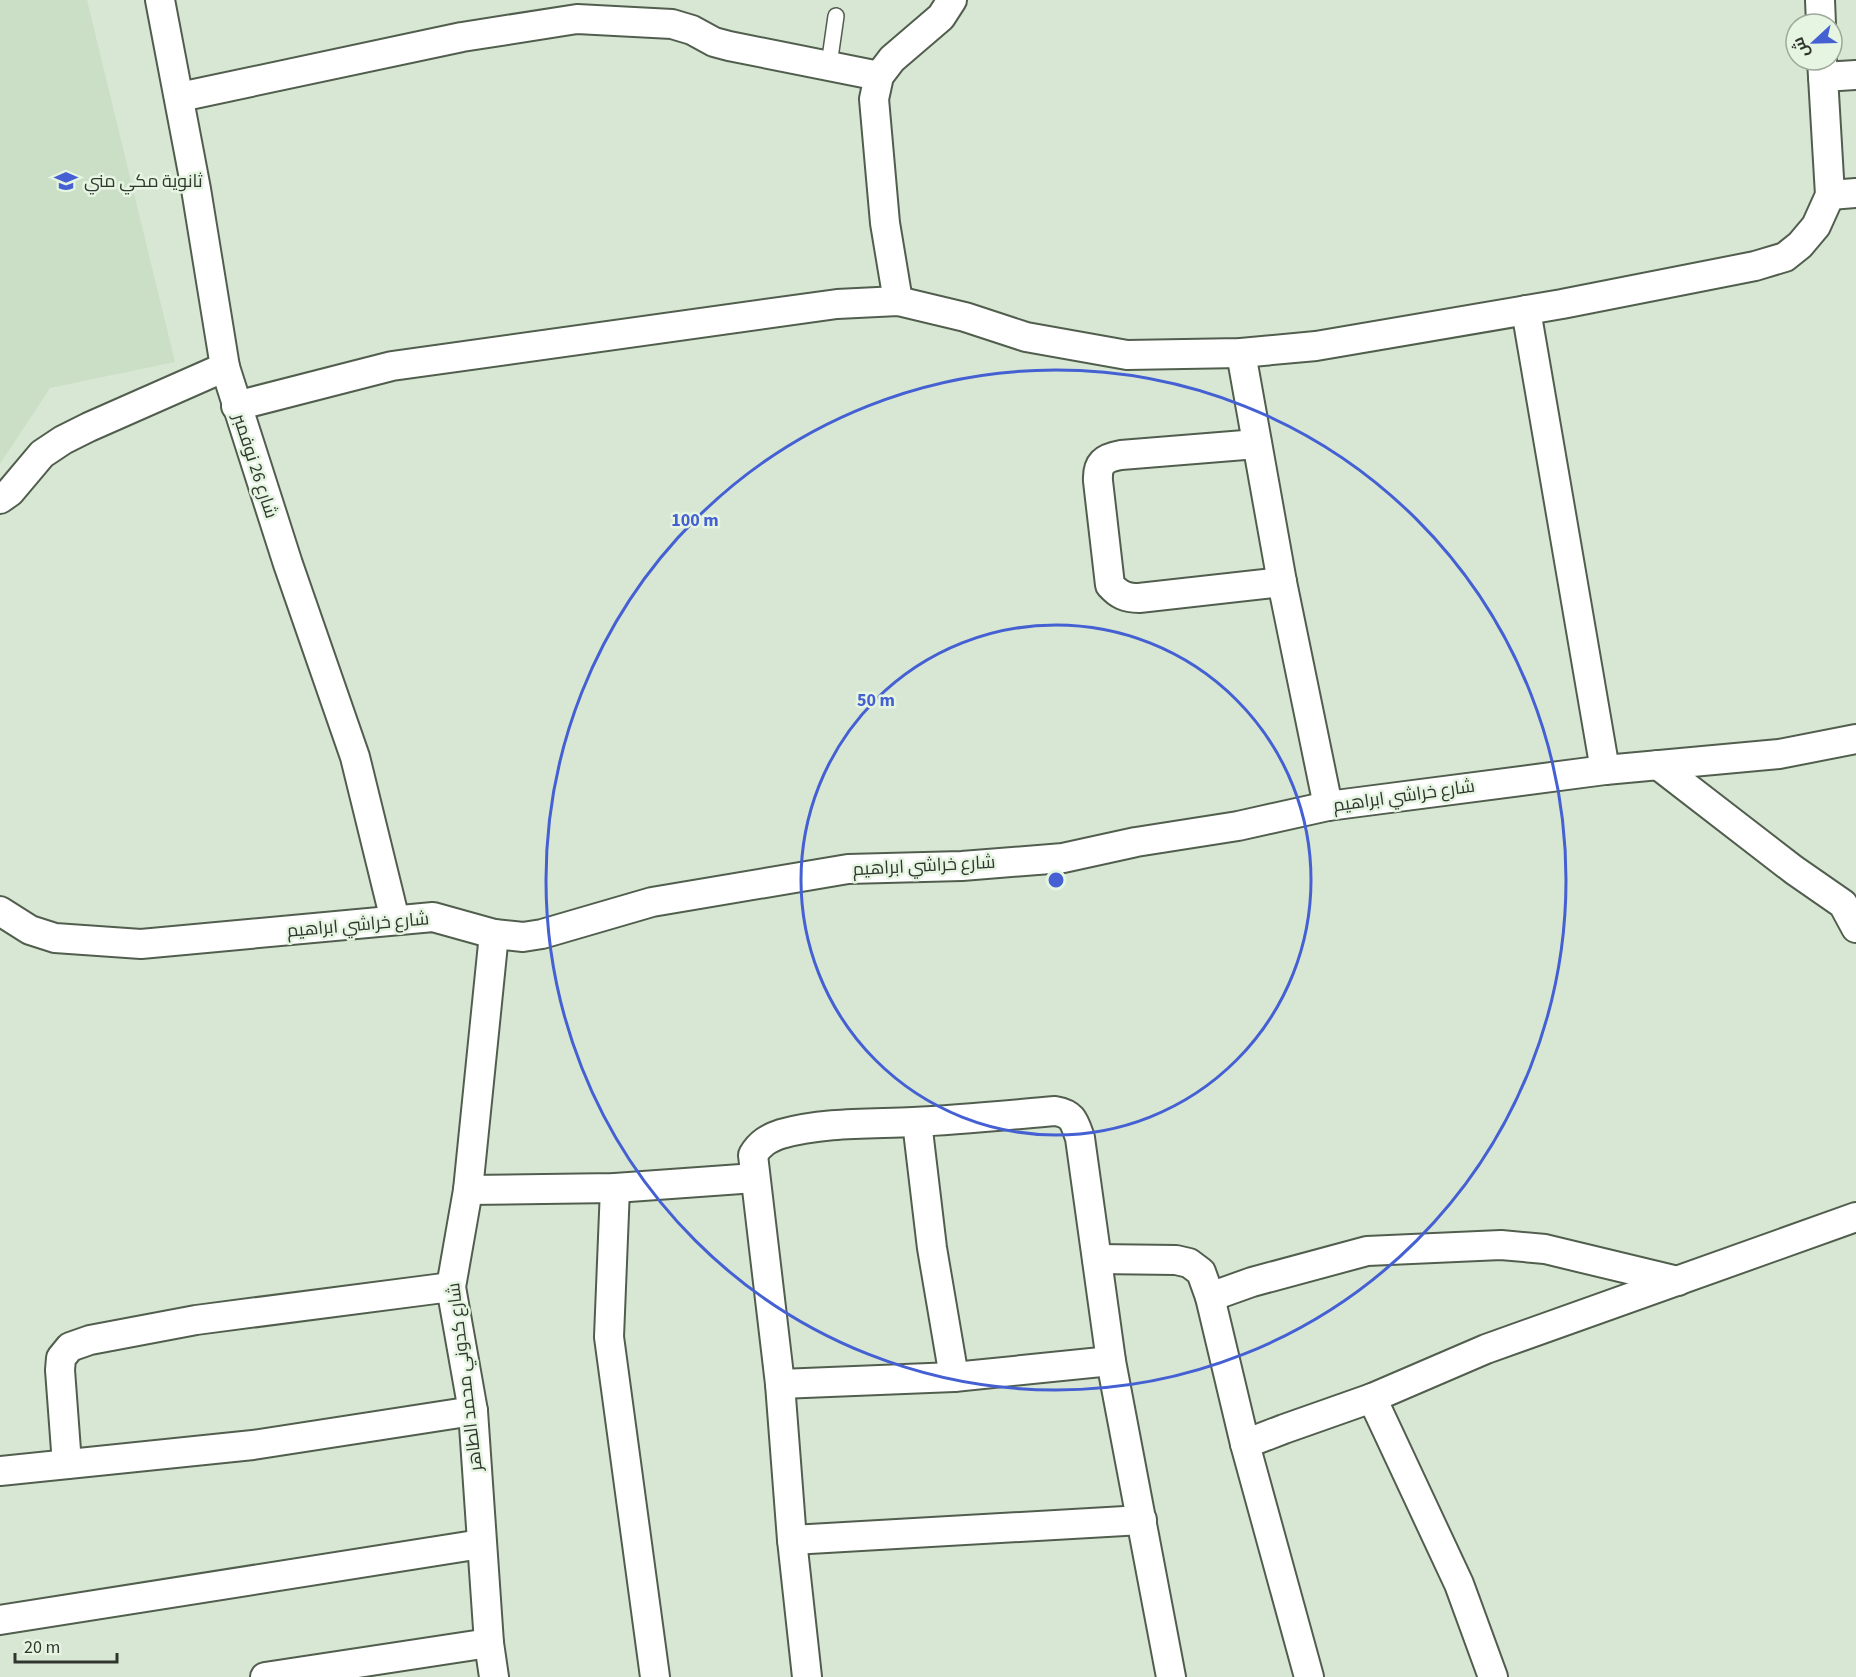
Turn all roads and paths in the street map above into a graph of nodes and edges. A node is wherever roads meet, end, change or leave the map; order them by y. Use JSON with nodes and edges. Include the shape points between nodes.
{"nodes":[{"id":1,"x":160,"y":0,"type":"edge"},
{"id":2,"x":952,"y":0,"type":"edge"},
{"id":3,"x":836,"y":16,"type":"dead end"},
{"id":4,"x":829,"y":65,"type":"junction"},
{"id":5,"x":1823,"y":72,"type":"edge"},
{"id":6,"x":1840,"y":72,"type":"edge"},
{"id":7,"x":879,"y":75,"type":"junction"},
{"id":8,"x":1856,"y":75,"type":"edge"},
{"id":9,"x":180,"y":97,"type":"junction"},
{"id":10,"x":1843,"y":194,"type":"edge"},
{"id":11,"x":898,"y":301,"type":"junction"},
{"id":12,"x":1526,"y":310,"type":"junction"},
{"id":13,"x":1241,"y":353,"type":"junction"},
{"id":14,"x":225,"y":367,"type":"junction"},
{"id":15,"x":236,"y":406,"type":"junction"},
{"id":16,"x":1257,"y":444,"type":"junction"},
{"id":17,"x":0,"y":499,"type":"edge"},
{"id":18,"x":1282,"y":582,"type":"junction"},
{"id":19,"x":1856,"y":739,"type":"edge"},
{"id":20,"x":1658,"y":765,"type":"junction"},
{"id":21,"x":1605,"y":771,"type":"junction"},
{"id":22,"x":1328,"y":806,"type":"junction"},
{"id":23,"x":0,"y":911,"type":"edge"},
{"id":24,"x":396,"y":920,"type":"junction"},
{"id":25,"x":1856,"y":928,"type":"edge"},
{"id":26,"x":494,"y":934,"type":"junction"},
{"id":27,"x":917,"y":1122,"type":"junction"},
{"id":28,"x":755,"y":1178,"type":"junction"},
{"id":29,"x":615,"y":1188,"type":"junction"},
{"id":30,"x":468,"y":1190,"type":"junction"},
{"id":31,"x":1856,"y":1217,"type":"edge"},
{"id":32,"x":1097,"y":1259,"type":"junction"},
{"id":33,"x":1678,"y":1281,"type":"junction"},
{"id":34,"x":451,"y":1287,"type":"junction"},
{"id":35,"x":1210,"y":1297,"type":"junction"},
{"id":36,"x":1111,"y":1361,"type":"junction"},
{"id":37,"x":954,"y":1377,"type":"junction"},
{"id":38,"x":780,"y":1384,"type":"junction"},
{"id":39,"x":1372,"y":1398,"type":"junction"},
{"id":40,"x":473,"y":1411,"type":"junction"},
{"id":41,"x":1245,"y":1444,"type":"junction"},
{"id":42,"x":67,"y":1464,"type":"junction"},
{"id":43,"x":0,"y":1471,"type":"edge"},
{"id":44,"x":1142,"y":1520,"type":"junction"},
{"id":45,"x":792,"y":1540,"type":"junction"},
{"id":46,"x":482,"y":1544,"type":"junction"},
{"id":47,"x":0,"y":1620,"type":"edge"},
{"id":48,"x":489,"y":1643,"type":"junction"},
{"id":49,"x":265,"y":1677,"type":"edge"},
{"id":50,"x":494,"y":1677,"type":"edge"},
{"id":51,"x":655,"y":1677,"type":"edge"},
{"id":52,"x":807,"y":1677,"type":"edge"},
{"id":53,"x":1171,"y":1677,"type":"edge"},
{"id":54,"x":1309,"y":1677,"type":"edge"},
{"id":55,"x":1493,"y":1677,"type":"edge"}],
"edges":[{"from":1,"to":9,"type":"street","name":"شارع 26 نوفمبر"},
{"from":2,"to":7,"type":"street","via":[[941,17]]},
{"from":3,"to":4,"type":"lane"},
{"from":4,"to":7,"type":"street"},
{"from":4,"to":9,"type":"street","via":[[729,46],[672,24],[577,19],[462,37]]},
{"from":5,"to":10,"type":"street"},
{"from":6,"to":8,"type":"street"},
{"from":7,"to":11,"type":"street","via":[[874,99],[885,223]]},
{"from":9,"to":14,"type":"street","name":"شارع 26 نوفمبر"},
{"from":10,"to":12,"type":"street","via":[[1785,257]]},
{"from":11,"to":13,"type":"street","via":[[965,316],[1026,337],[1127,355]]},
{"from":11,"to":15,"type":"street","via":[[837,304],[392,366]]},
{"from":12,"to":13,"type":"street","via":[[1316,346]]},
{"from":12,"to":21,"type":"street"},
{"from":13,"to":16,"type":"street"},
{"from":14,"to":15,"type":"street","name":"شارع 26 نوفمبر"},
{"from":14,"to":17,"type":"street","via":[[63,440],[42,454]]},
{"from":15,"to":24,"type":"street","name":"شارع 26 نوفمبر","via":[[355,757]]},
{"from":16,"to":18,"type":"street"},
{"from":16,"to":18,"type":"street","via":[[1121,455],[1101,463],[1097,471],[1110,585],[1118,594],[1139,598]]},
{"from":18,"to":22,"type":"street"},
{"from":19,"to":20,"type":"street","name":"شارع خراشي ابراهيم","via":[[1779,754]]},
{"from":20,"to":21,"type":"street","name":"شارع خراشي ابراهيم"},
{"from":20,"to":25,"type":"street","via":[[1843,904]]},
{"from":21,"to":22,"type":"street","name":"شارع خراشي ابراهيم"},
{"from":22,"to":26,"type":"street","name":"شارع خراشي ابراهيم","via":[[1063,858],[848,869],[652,902],[542,934]]},
{"from":23,"to":24,"type":"street","name":"شارع خراشي ابراهيم","via":[[30,930],[55,938],[141,944]]},
{"from":24,"to":26,"type":"street","name":"شارع خراشي ابراهيم","via":[[434,917]]},
{"from":26,"to":30,"type":"street","name":"شارع كدوني محمد الطاهر"},
{"from":27,"to":28,"type":"street","via":[[818,1126],[781,1134],[758,1145],[753,1155]]},
{"from":27,"to":32,"type":"street","via":[[1066,1113],[1074,1120],[1080,1138]]},
{"from":27,"to":37,"type":"street","via":[[932,1248]]},
{"from":28,"to":29,"type":"street"},
{"from":28,"to":38,"type":"street"},
{"from":29,"to":30,"type":"street"},
{"from":29,"to":51,"type":"street","via":[[609,1336]]},
{"from":30,"to":34,"type":"street","name":"شارع كدوني محمد الطاهر"},
{"from":31,"to":33,"type":"street"},
{"from":32,"to":35,"type":"street","via":[[1189,1263],[1201,1272]]},
{"from":32,"to":36,"type":"street"},
{"from":33,"to":35,"type":"street","via":[[1545,1249],[1501,1245],[1367,1251]]},
{"from":33,"to":39,"type":"street","via":[[1486,1349]]},
{"from":34,"to":40,"type":"street","name":"شارع كدوني محمد الطاهر"},
{"from":34,"to":42,"type":"street","via":[[196,1320],[70,1347],[61,1358],[60,1370]]},
{"from":35,"to":41,"type":"street"},
{"from":36,"to":37,"type":"street"},
{"from":36,"to":44,"type":"street"},
{"from":37,"to":38,"type":"street"},
{"from":38,"to":45,"type":"street"},
{"from":39,"to":41,"type":"street"},
{"from":39,"to":55,"type":"street","via":[[1459,1584]]},
{"from":40,"to":42,"type":"street","via":[[253,1445]]},
{"from":40,"to":46,"type":"street","name":"شارع كدوني محمد الطاهر"},
{"from":41,"to":54,"type":"street"},
{"from":42,"to":43,"type":"street"},
{"from":44,"to":45,"type":"street"},
{"from":44,"to":53,"type":"street"},
{"from":45,"to":52,"type":"street"},
{"from":46,"to":47,"type":"street"},
{"from":46,"to":48,"type":"street","name":"شارع كدوني محمد الطاهر"},
{"from":48,"to":49,"type":"street"},
{"from":48,"to":50,"type":"street","name":"شارع كدوني محمد الطاهر"}]}
